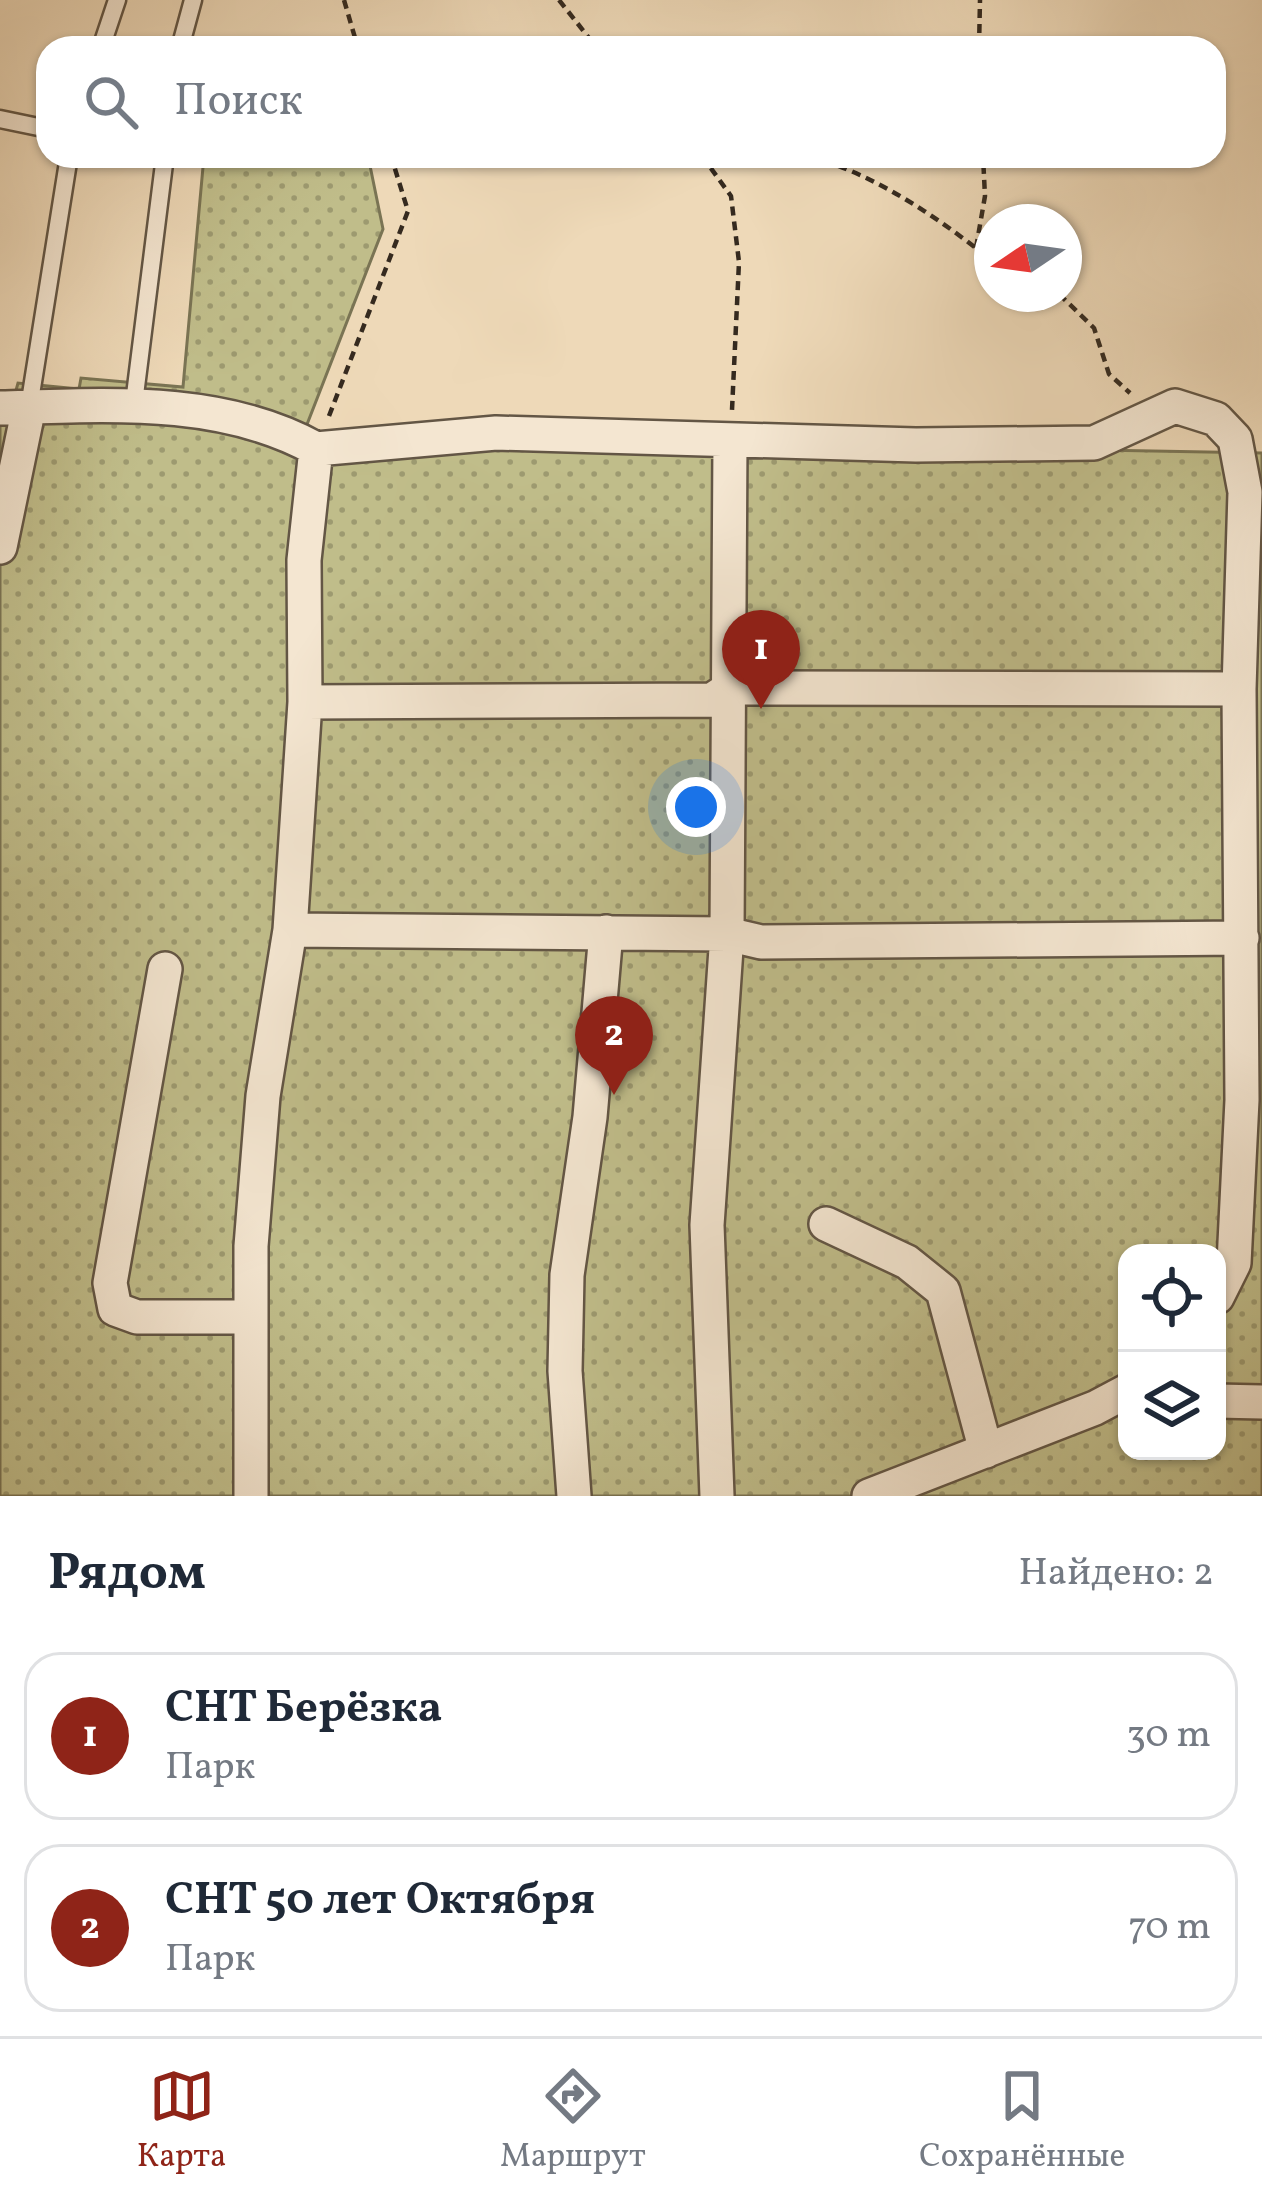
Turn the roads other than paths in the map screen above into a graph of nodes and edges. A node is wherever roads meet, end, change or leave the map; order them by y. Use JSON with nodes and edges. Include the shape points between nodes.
{"nodes":[{"id":1,"x":117,"y":0,"type":"edge"},
{"id":2,"x":193,"y":0,"type":"edge"},
{"id":3,"x":105,"y":36,"type":"edge"},
{"id":4,"x":183,"y":36,"type":"edge"},
{"id":5,"x":0,"y":119,"type":"edge"},
{"id":6,"x":36,"y":126,"type":"edge"},
{"id":7,"x":66,"y":168,"type":"edge"},
{"id":8,"x":163,"y":168,"type":"edge"},
{"id":9,"x":134,"y":403,"type":"junction"},
{"id":10,"x":15,"y":407,"type":"edge"},
{"id":11,"x":730,"y":441,"type":"junction"},
{"id":12,"x":316,"y":449,"type":"junction"},
{"id":13,"x":0,"y":547,"type":"edge"},
{"id":14,"x":1251,"y":647,"type":"edge"},
{"id":15,"x":730,"y":688,"type":"junction"},
{"id":16,"x":1239,"y":689,"type":"junction"},
{"id":17,"x":304,"y":702,"type":"junction"},
{"id":18,"x":1248,"y":916,"type":"edge"},
{"id":19,"x":290,"y":930,"type":"junction"},
{"id":20,"x":606,"y":932,"type":"junction"},
{"id":21,"x":727,"y":934,"type":"junction"},
{"id":22,"x":165,"y":969,"type":"dead end"},
{"id":23,"x":826,"y":1224,"type":"dead end"},
{"id":24,"x":1226,"y":1279,"type":"edge"},
{"id":25,"x":247,"y":1317,"type":"junction"},
{"id":26,"x":1118,"y":1399,"type":"edge"},
{"id":27,"x":1226,"y":1401,"type":"edge"},
{"id":28,"x":1262,"y":1402,"type":"edge"},
{"id":29,"x":986,"y":1450,"type":"junction"},
{"id":30,"x":251,"y":1496,"type":"edge"},
{"id":31,"x":574,"y":1496,"type":"edge"},
{"id":32,"x":718,"y":1496,"type":"edge"},
{"id":33,"x":869,"y":1496,"type":"edge"}],
"edges":[{"from":1,"to":3,"type":"lane"},
{"from":2,"to":4,"type":"lane"},
{"from":5,"to":6,"type":"lane"},
{"from":7,"to":10,"type":"lane"},
{"from":8,"to":9,"type":"lane"},
{"from":9,"to":10,"type":"street"},
{"from":9,"to":12,"type":"street","via":[[276,427]]},
{"from":10,"to":13,"type":"street"},
{"from":11,"to":12,"type":"street","via":[[496,433]]},
{"from":11,"to":14,"type":"street","via":[[1094,443],[1154,413],[1196,409],[1235,439]]},
{"from":11,"to":15,"type":"street"},
{"from":12,"to":17,"type":"street","via":[[304,560]]},
{"from":14,"to":16,"type":"street"},
{"from":15,"to":16,"type":"street"},
{"from":15,"to":17,"type":"street","via":[[712,700]]},
{"from":15,"to":21,"type":"street"},
{"from":16,"to":18,"type":"street"},
{"from":17,"to":19,"type":"street"},
{"from":18,"to":21,"type":"street","via":[[761,942]]},
{"from":18,"to":24,"type":"street","via":[[1234,1263]]},
{"from":19,"to":20,"type":"street"},
{"from":19,"to":25,"type":"street","via":[[263,1096]]},
{"from":20,"to":21,"type":"street"},
{"from":20,"to":31,"type":"street","via":[[567,1275]]},
{"from":21,"to":32,"type":"street","via":[[707,1226]]},
{"from":22,"to":25,"type":"street","via":[[110,1282],[116,1309],[137,1317]]},
{"from":23,"to":29,"type":"street","via":[[907,1262],[943,1292]]},
{"from":25,"to":30,"type":"street"},
{"from":26,"to":29,"type":"street"},
{"from":27,"to":28,"type":"street"},
{"from":29,"to":33,"type":"street"}]}
